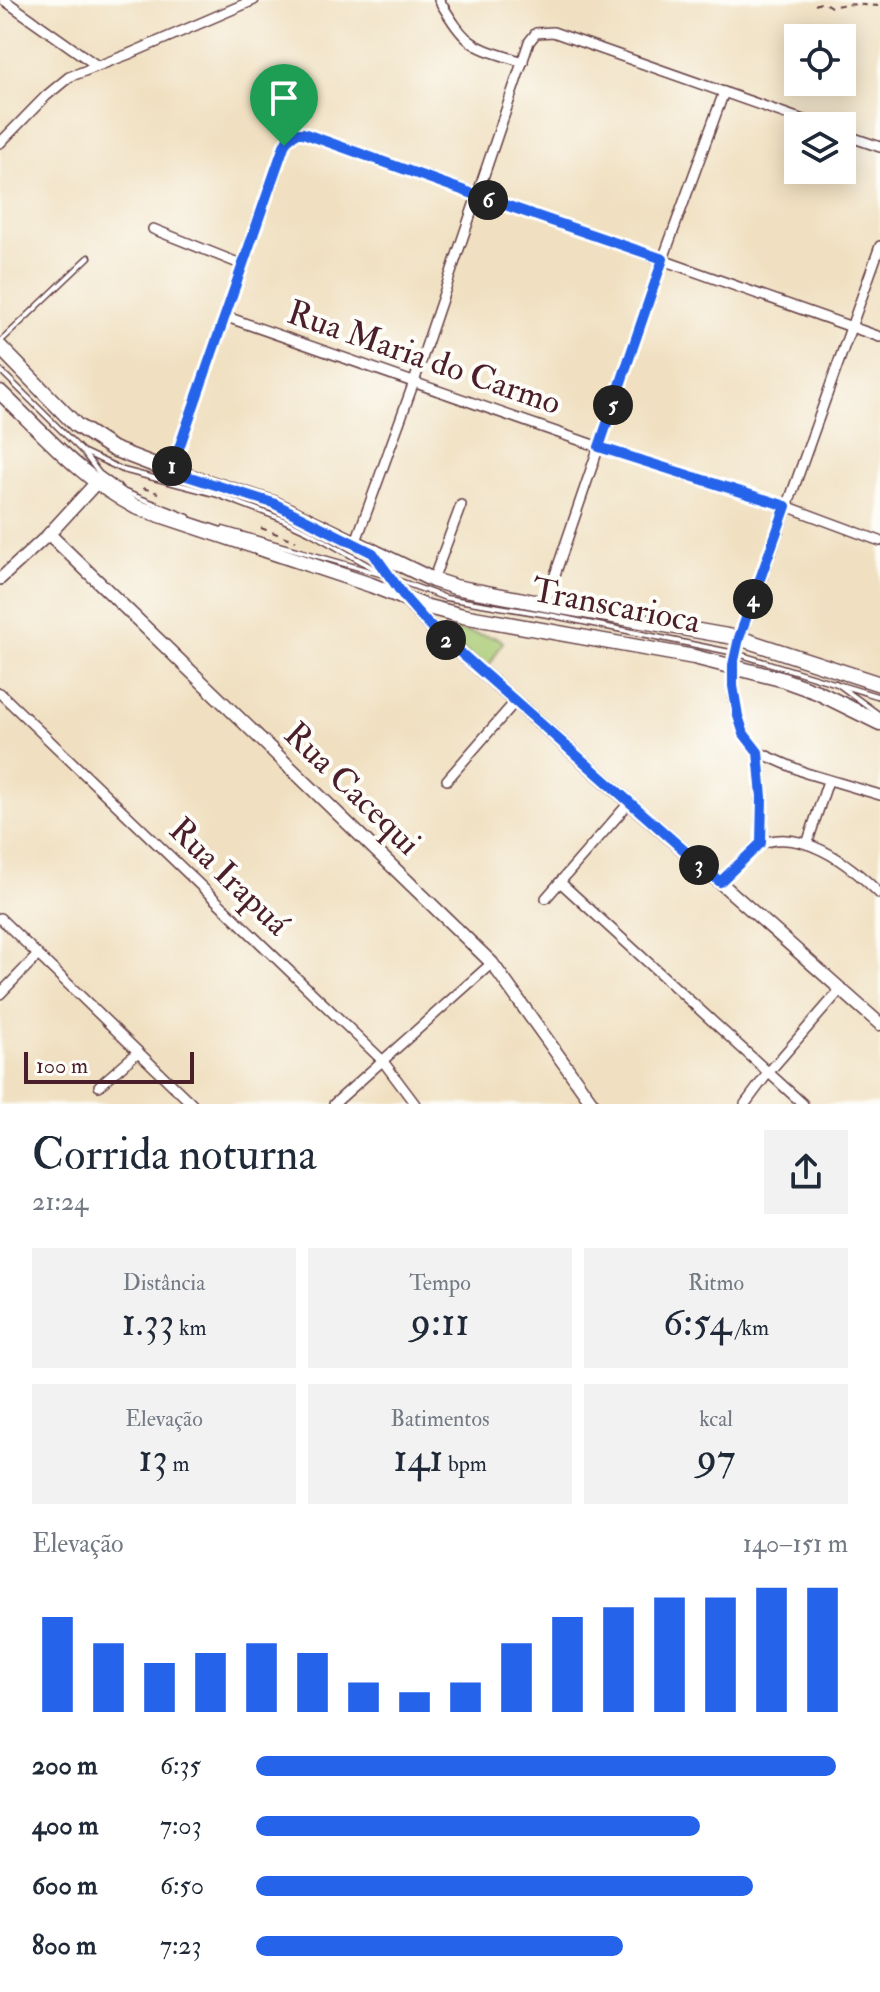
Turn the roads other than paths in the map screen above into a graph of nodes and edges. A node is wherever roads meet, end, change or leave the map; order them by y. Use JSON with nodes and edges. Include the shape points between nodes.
{"nodes":[{"id":1,"x":4,"y":0,"type":"edge"},
{"id":2,"x":254,"y":0,"type":"edge"},
{"id":3,"x":439,"y":0,"type":"edge"},
{"id":4,"x":523,"y":62,"type":"junction"},
{"id":5,"x":96,"y":65,"type":"junction"},
{"id":6,"x":724,"y":92,"type":"junction"},
{"id":7,"x":784,"y":113,"type":"edge"},
{"id":8,"x":856,"y":139,"type":"edge"},
{"id":9,"x":0,"y":143,"type":"edge"},
{"id":10,"x":880,"y":147,"type":"edge"},
{"id":11,"x":476,"y":195,"type":"junction"},
{"id":12,"x":153,"y":229,"type":"dead end"},
{"id":13,"x":880,"y":246,"type":"edge"},
{"id":14,"x":89,"y":257,"type":"dead end"},
{"id":15,"x":663,"y":259,"type":"junction"},
{"id":16,"x":243,"y":265,"type":"junction"},
{"id":17,"x":224,"y":316,"type":"junction"},
{"id":18,"x":851,"y":327,"type":"junction"},
{"id":19,"x":880,"y":337,"type":"edge"},
{"id":20,"x":0,"y":344,"type":"edge"},
{"id":21,"x":0,"y":370,"type":"edge"},
{"id":22,"x":414,"y":382,"type":"junction"},
{"id":23,"x":0,"y":392,"type":"edge"},
{"id":24,"x":599,"y":447,"type":"junction"},
{"id":25,"x":82,"y":451,"type":"junction"},
{"id":26,"x":171,"y":471,"type":"junction"},
{"id":27,"x":95,"y":484,"type":"junction"},
{"id":28,"x":461,"y":505,"type":"dead end"},
{"id":29,"x":786,"y":506,"type":"junction"},
{"id":30,"x":49,"y":534,"type":"junction"},
{"id":31,"x":880,"y":541,"type":"edge"},
{"id":32,"x":355,"y":544,"type":"junction"},
{"id":33,"x":373,"y":553,"type":"junction"},
{"id":34,"x":390,"y":577,"type":"junction"},
{"id":35,"x":0,"y":579,"type":"edge"},
{"id":36,"x":433,"y":580,"type":"junction"},
{"id":37,"x":406,"y":599,"type":"junction"},
{"id":38,"x":545,"y":604,"type":"junction"},
{"id":39,"x":739,"y":638,"type":"junction"},
{"id":40,"x":734,"y":659,"type":"junction"},
{"id":41,"x":834,"y":682,"type":"junction"},
{"id":42,"x":880,"y":684,"type":"edge"},
{"id":43,"x":0,"y":693,"type":"edge"},
{"id":44,"x":880,"y":697,"type":"edge"},
{"id":45,"x":514,"y":703,"type":"junction"},
{"id":46,"x":880,"y":715,"type":"edge"},
{"id":47,"x":880,"y":723,"type":"edge"},
{"id":48,"x":758,"y":752,"type":"junction"},
{"id":49,"x":447,"y":780,"type":"dead end"},
{"id":50,"x":828,"y":781,"type":"junction"},
{"id":51,"x":880,"y":795,"type":"edge"},
{"id":52,"x":629,"y":803,"type":"junction"},
{"id":53,"x":761,"y":843,"type":"junction"},
{"id":54,"x":807,"y":844,"type":"junction"},
{"id":55,"x":560,"y":882,"type":"junction"},
{"id":56,"x":720,"y":882,"type":"junction"},
{"id":57,"x":880,"y":894,"type":"edge"},
{"id":58,"x":546,"y":898,"type":"dead end"},
{"id":59,"x":0,"y":918,"type":"edge"},
{"id":60,"x":38,"y":955,"type":"junction"},
{"id":61,"x":492,"y":963,"type":"junction"},
{"id":62,"x":841,"y":989,"type":"junction"},
{"id":63,"x":0,"y":994,"type":"edge"},
{"id":64,"x":880,"y":1024,"type":"edge"},
{"id":65,"x":138,"y":1052,"type":"junction"},
{"id":66,"x":382,"y":1060,"type":"junction"},
{"id":67,"x":768,"y":1073,"type":"junction"},
{"id":68,"x":99,"y":1086,"type":"dead end"},
{"id":69,"x":192,"y":1104,"type":"edge"},
{"id":70,"x":334,"y":1104,"type":"edge"},
{"id":71,"x":415,"y":1104,"type":"edge"},
{"id":72,"x":593,"y":1104,"type":"edge"},
{"id":73,"x":745,"y":1104,"type":"edge"},
{"id":74,"x":803,"y":1104,"type":"edge"}],
"edges":[{"from":1,"to":5,"type":"street"},
{"from":2,"to":5,"type":"street"},
{"from":3,"to":4,"type":"street","via":[[472,45]]},
{"from":4,"to":6,"type":"street","via":[[532,37],[553,32]]},
{"from":4,"to":11,"type":"street"},
{"from":5,"to":9,"type":"street","via":[[57,86]]},
{"from":6,"to":7,"type":"street"},
{"from":6,"to":15,"type":"street"},
{"from":8,"to":10,"type":"street"},
{"from":11,"to":15,"type":"street"},
{"from":11,"to":16,"type":"street","via":[[303,133],[291,135]]},
{"from":11,"to":22,"type":"street"},
{"from":12,"to":16,"type":"street"},
{"from":13,"to":18,"type":"street"},
{"from":14,"to":20,"type":"lane"},
{"from":15,"to":18,"type":"street"},
{"from":15,"to":24,"type":"street"},
{"from":16,"to":17,"type":"street"},
{"from":17,"to":22,"type":"street","name":"Rua Maria do Carmo"},
{"from":17,"to":26,"type":"street"},
{"from":18,"to":19,"type":"street"},
{"from":18,"to":29,"type":"street"},
{"from":20,"to":26,"type":"main road","via":[[76,425],[131,458]]},
{"from":21,"to":25,"type":"lane","name":"Transcarioca"},
{"from":22,"to":24,"type":"street","name":"Rua Maria do Carmo"},
{"from":22,"to":32,"type":"street"},
{"from":23,"to":27,"type":"main road"},
{"from":24,"to":29,"type":"street","name":"Rua Maria do Carmo"},
{"from":24,"to":38,"type":"street"},
{"from":25,"to":34,"type":"lane","name":"Transcarioca","via":[[123,470],[215,494],[279,518]]},
{"from":25,"to":34,"type":"lane","name":"Transcarioca","via":[[99,473],[149,503]]},
{"from":26,"to":32,"type":"main road","via":[[273,503]]},
{"from":27,"to":30,"type":"main road"},
{"from":27,"to":37,"type":"main road","via":[[136,507]]},
{"from":28,"to":36,"type":"street"},
{"from":29,"to":31,"type":"street","name":"Rua Maria do Carmo"},
{"from":29,"to":39,"type":"street"},
{"from":30,"to":35,"type":"street"},
{"from":30,"to":61,"type":"main road","name":"Rua Cacequi"},
{"from":32,"to":33,"type":"main road"},
{"from":33,"to":34,"type":"main road"},
{"from":33,"to":36,"type":"main road"},
{"from":34,"to":37,"type":"main road"},
{"from":34,"to":40,"type":"lane","name":"Transcarioca","via":[[446,598],[554,616]]},
{"from":36,"to":38,"type":"main road"},
{"from":37,"to":40,"type":"main road","via":[[463,616]]},
{"from":37,"to":45,"type":"main road"},
{"from":38,"to":39,"type":"main road"},
{"from":39,"to":40,"type":"street"},
{"from":39,"to":42,"type":"main road"},
{"from":40,"to":41,"type":"lane","name":"Transcarioca"},
{"from":40,"to":47,"type":"main road"},
{"from":40,"to":48,"type":"street","via":[[738,716]]},
{"from":41,"to":44,"type":"lane","name":"Transcarioca"},
{"from":41,"to":46,"type":"lane","name":"Transcarioca"},
{"from":43,"to":66,"type":"street","name":"Rua Irapuá"},
{"from":45,"to":49,"type":"street"},
{"from":45,"to":52,"type":"main road"},
{"from":48,"to":50,"type":"street"},
{"from":48,"to":53,"type":"street"},
{"from":50,"to":51,"type":"street"},
{"from":50,"to":54,"type":"street"},
{"from":52,"to":55,"type":"street"},
{"from":52,"to":56,"type":"main road"},
{"from":53,"to":54,"type":"street"},
{"from":53,"to":56,"type":"street"},
{"from":54,"to":57,"type":"street"},
{"from":55,"to":58,"type":"street"},
{"from":55,"to":67,"type":"street"},
{"from":56,"to":62,"type":"main road"},
{"from":59,"to":60,"type":"street"},
{"from":60,"to":63,"type":"street"},
{"from":60,"to":65,"type":"street"},
{"from":61,"to":66,"type":"street"},
{"from":61,"to":72,"type":"main road","name":"Rua Cacequi"},
{"from":62,"to":64,"type":"main road"},
{"from":62,"to":67,"type":"street"},
{"from":65,"to":68,"type":"street"},
{"from":65,"to":69,"type":"street"},
{"from":66,"to":70,"type":"street"},
{"from":66,"to":71,"type":"street","name":"Rua Irapuá"},
{"from":67,"to":73,"type":"street"},
{"from":67,"to":74,"type":"street"}]}
